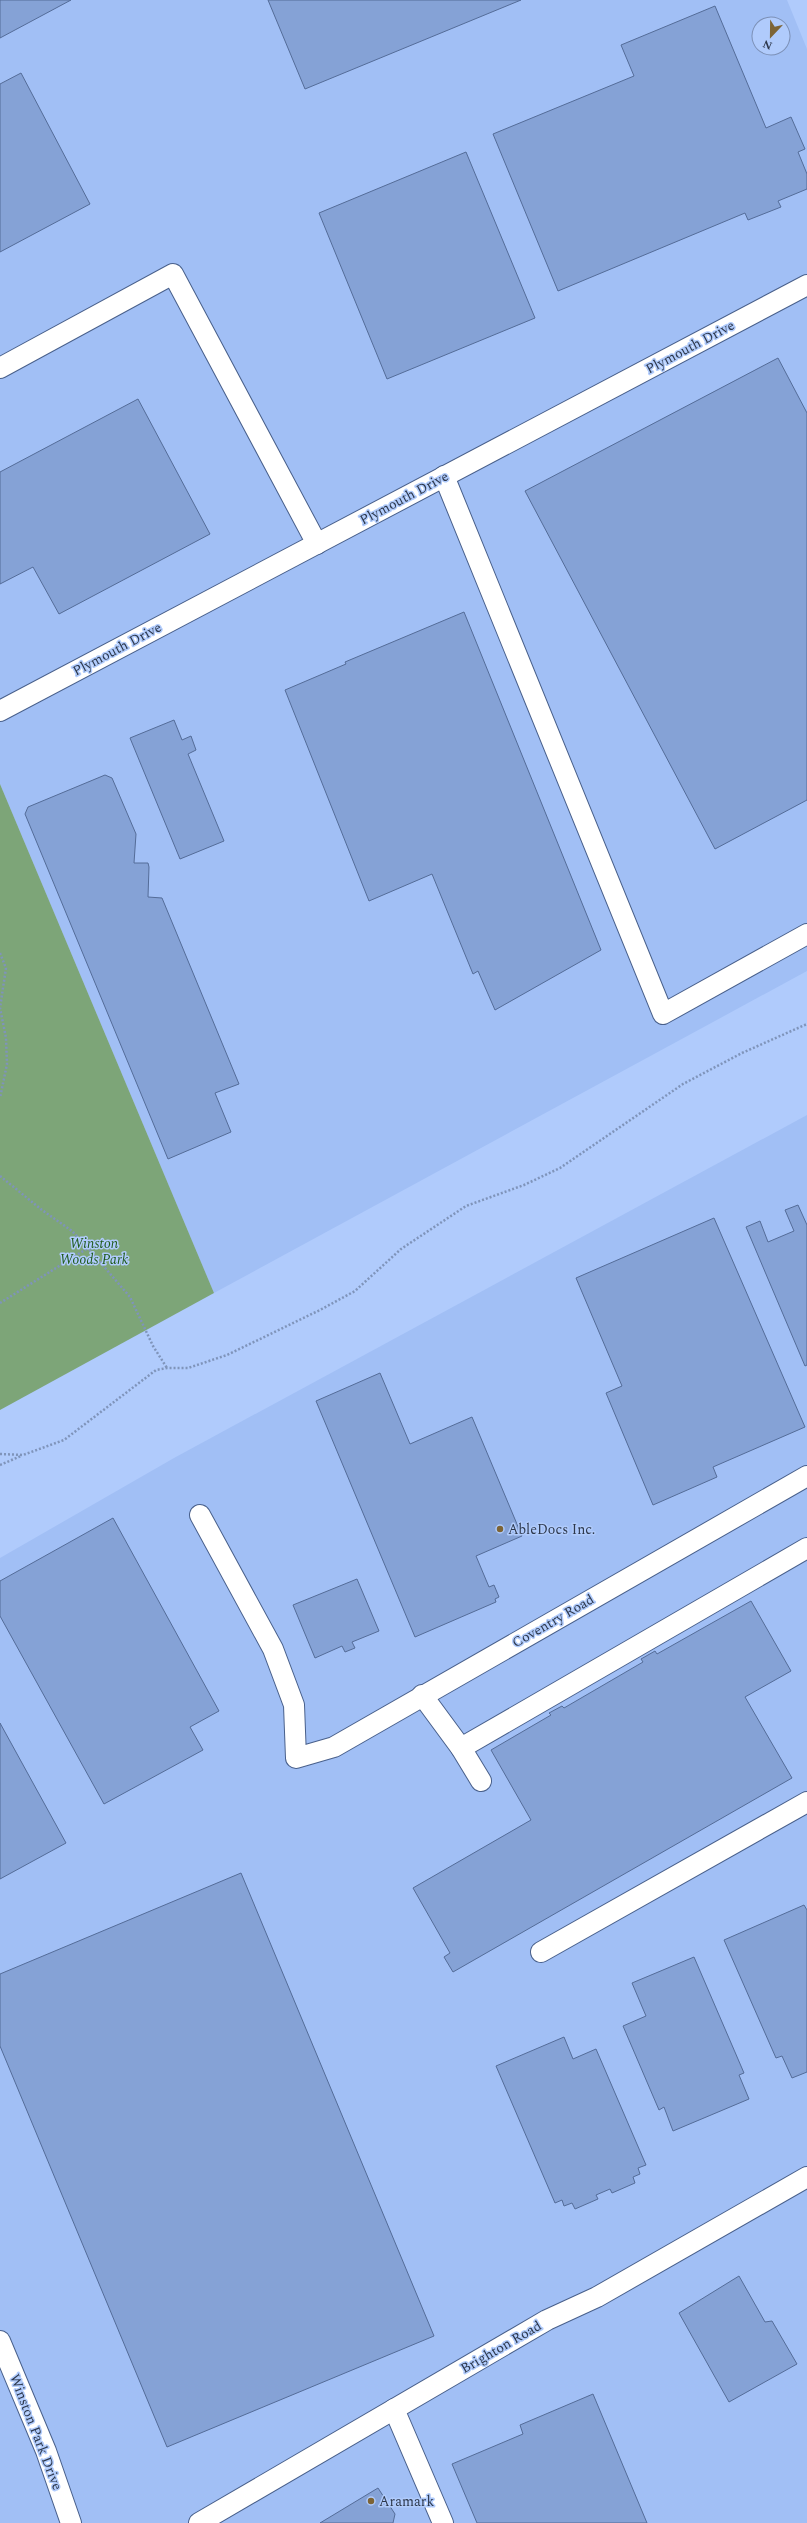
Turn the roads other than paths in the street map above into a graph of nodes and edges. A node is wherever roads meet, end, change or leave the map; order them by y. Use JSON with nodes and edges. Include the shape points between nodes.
{"nodes":[{"id":1,"x":807,"y":285,"type":"edge"},
{"id":2,"x":0,"y":368,"type":"edge"},
{"id":3,"x":444,"y":476,"type":"junction"},
{"id":4,"x":317,"y":544,"type":"junction"},
{"id":5,"x":0,"y":711,"type":"edge"},
{"id":6,"x":807,"y":934,"type":"edge"},
{"id":7,"x":807,"y":1477,"type":"edge"},
{"id":8,"x":200,"y":1515,"type":"dead end"},
{"id":9,"x":807,"y":1548,"type":"edge"},
{"id":10,"x":422,"y":1695,"type":"junction"},
{"id":11,"x":461,"y":1748,"type":"junction"},
{"id":12,"x":481,"y":1781,"type":"dead end"},
{"id":13,"x":807,"y":1802,"type":"edge"},
{"id":14,"x":541,"y":1952,"type":"dead end"},
{"id":15,"x":807,"y":2177,"type":"edge"},
{"id":16,"x":0,"y":2341,"type":"edge"},
{"id":17,"x":394,"y":2409,"type":"junction"},
{"id":18,"x":71,"y":2523,"type":"edge"},
{"id":19,"x":199,"y":2523,"type":"edge"},
{"id":20,"x":443,"y":2523,"type":"edge"}],
"edges":[{"from":1,"to":3,"type":"street","name":"Plymouth Drive"},
{"from":2,"to":4,"type":"street","via":[[173,274]]},
{"from":3,"to":4,"type":"street","name":"Plymouth Drive"},
{"from":3,"to":6,"type":"street","via":[[663,1014]]},
{"from":4,"to":5,"type":"street","name":"Plymouth Drive"},
{"from":7,"to":10,"type":"street","name":"Coventry Road"},
{"from":8,"to":10,"type":"street","name":"Coventry Road","via":[[273,1649],[294,1705],[296,1758],[334,1747]]},
{"from":9,"to":11,"type":"street"},
{"from":10,"to":11,"type":"street"},
{"from":11,"to":12,"type":"street"},
{"from":13,"to":14,"type":"street"},
{"from":15,"to":17,"type":"street","name":"Brighton Road","via":[[597,2297],[547,2320]]},
{"from":16,"to":18,"type":"street","name":"Winston Park Drive","via":[[46,2451]]},
{"from":17,"to":19,"type":"street","name":"Brighton Road"},
{"from":17,"to":20,"type":"street"}]}
